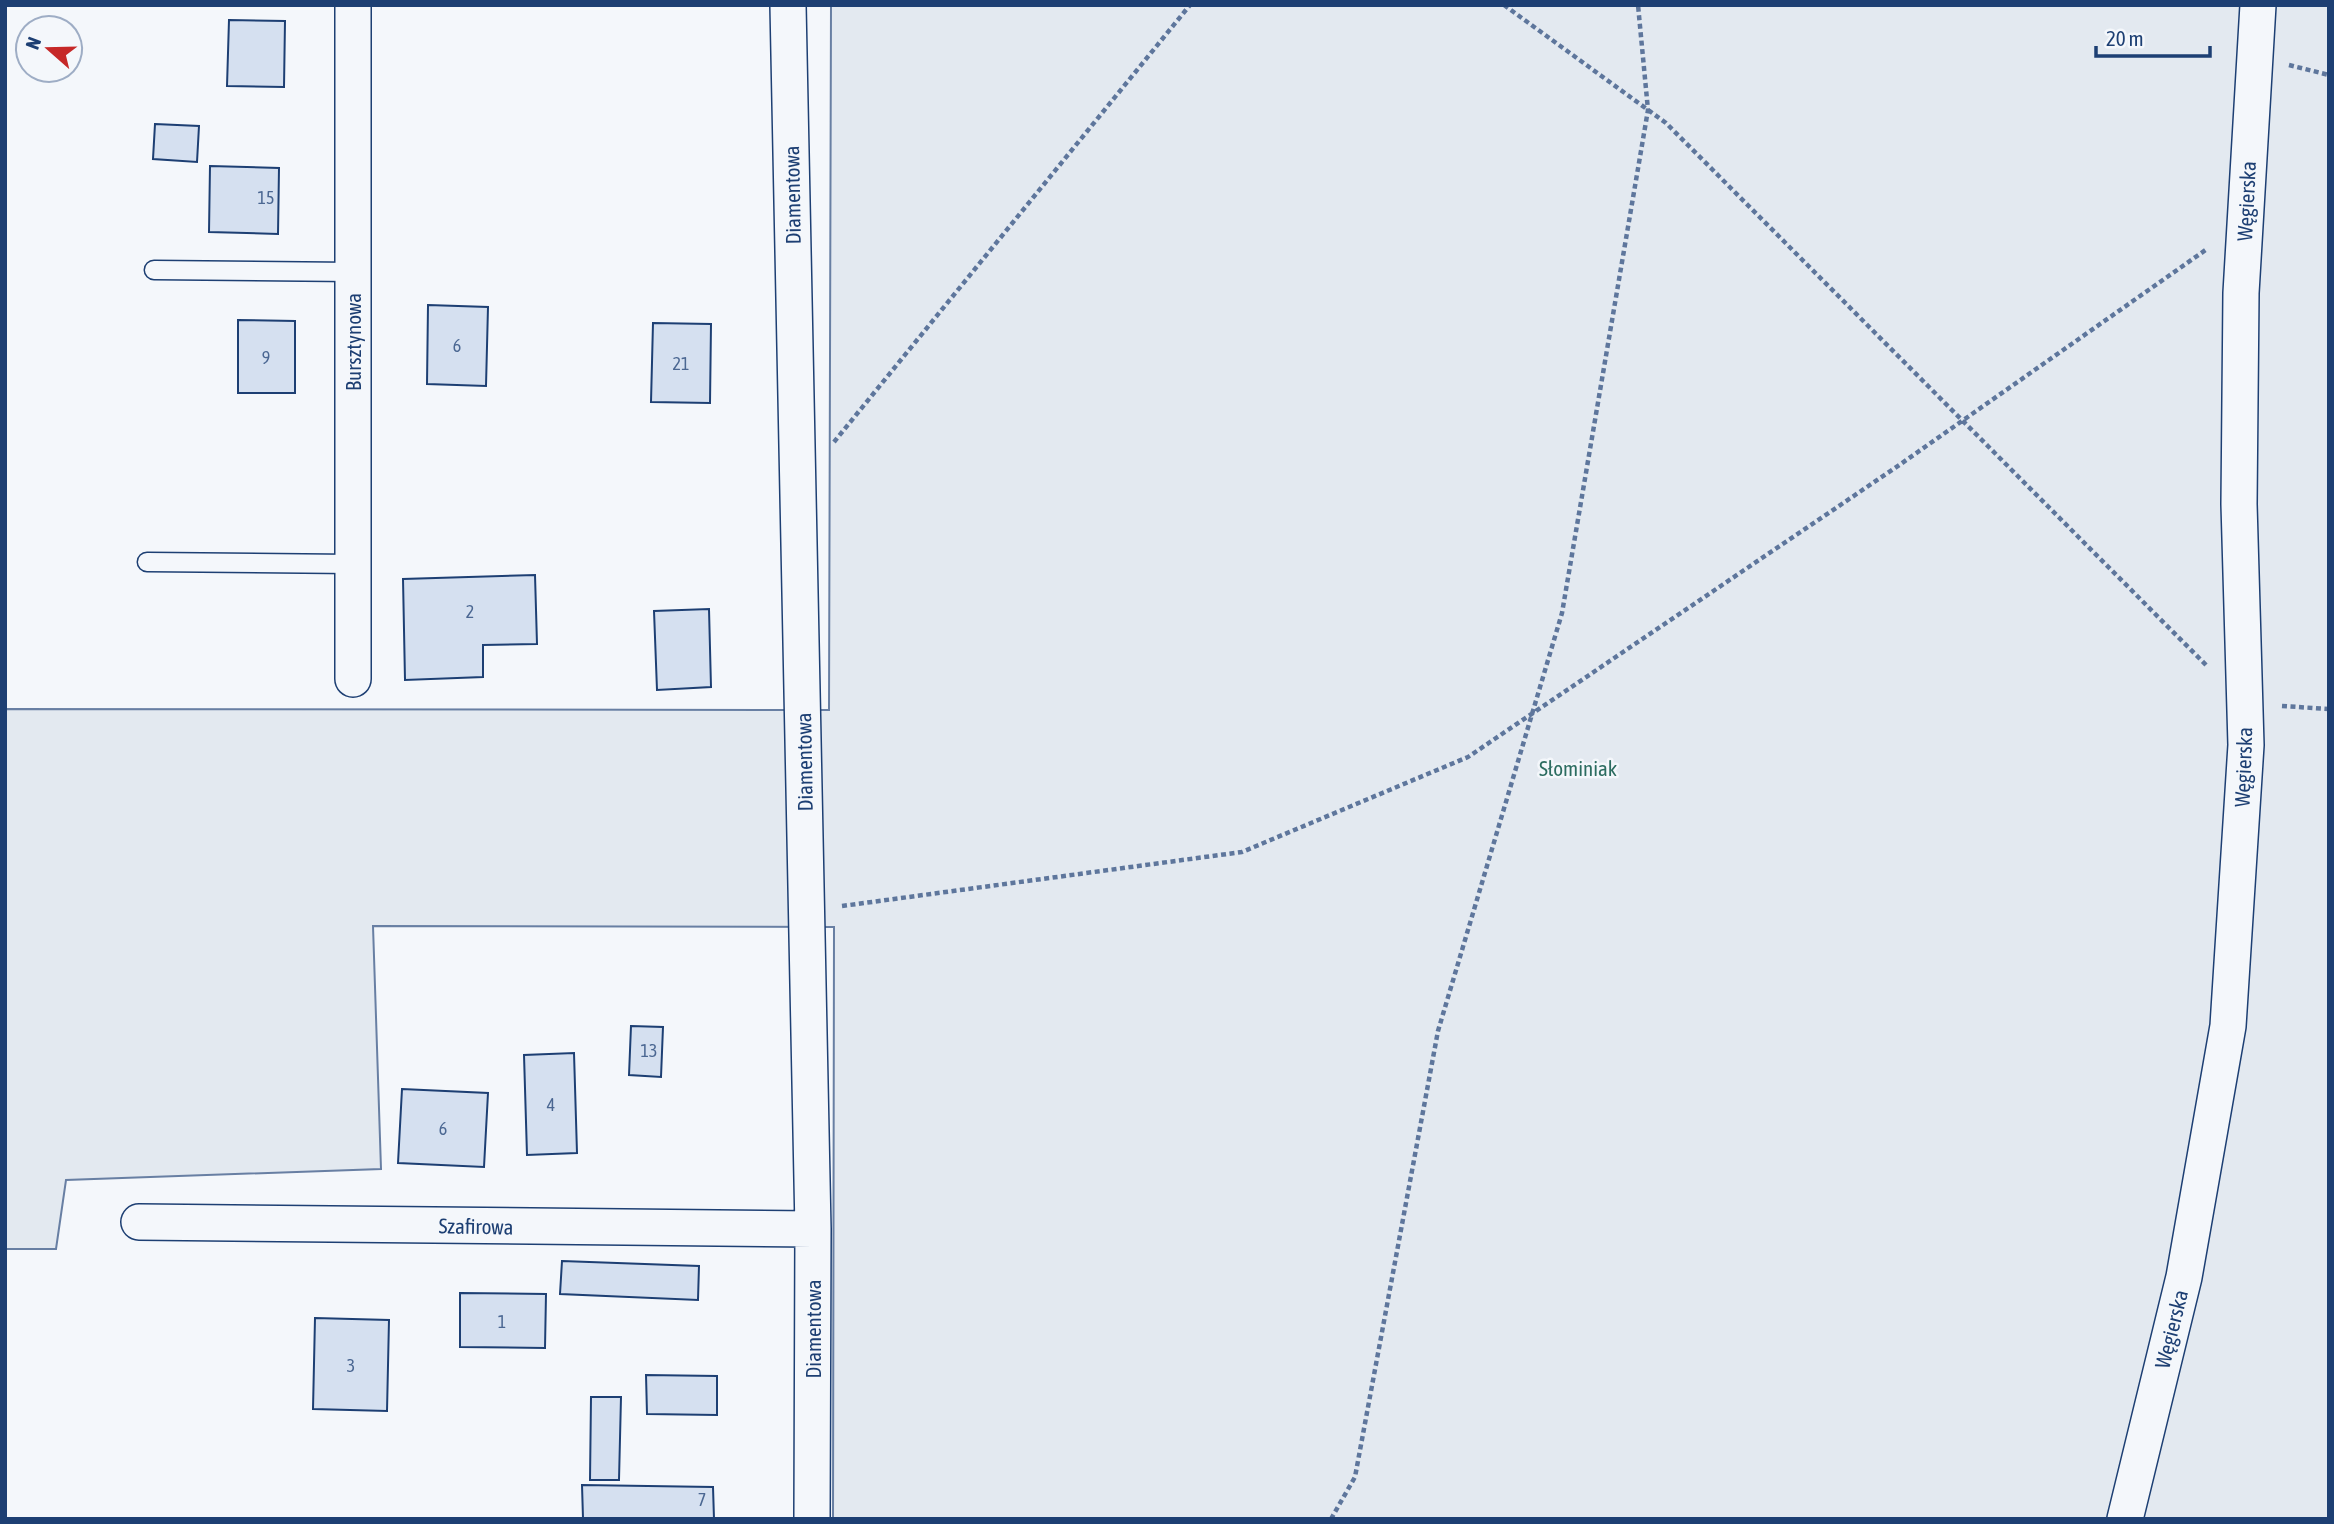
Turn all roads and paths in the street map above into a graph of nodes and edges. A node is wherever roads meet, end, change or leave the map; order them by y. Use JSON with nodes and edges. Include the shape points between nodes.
{"nodes":[{"id":1,"x":353,"y":5,"type":"edge"},
{"id":2,"x":788,"y":5,"type":"edge"},
{"id":3,"x":1190,"y":5,"type":"edge"},
{"id":4,"x":1504,"y":5,"type":"edge"},
{"id":5,"x":1638,"y":5,"type":"edge"},
{"id":6,"x":2258,"y":5,"type":"edge"},
{"id":7,"x":1648,"y":110,"type":"junction"},
{"id":8,"x":2245,"y":222,"type":"junction"},
{"id":9,"x":154,"y":270,"type":"dead end"},
{"id":10,"x":353,"y":272,"type":"junction"},
{"id":11,"x":1962,"y":421,"type":"junction"},
{"id":12,"x":833,"y":443,"type":"dead end"},
{"id":13,"x":147,"y":562,"type":"dead end"},
{"id":14,"x":353,"y":564,"type":"junction"},
{"id":15,"x":2206,"y":666,"type":"dead end"},
{"id":16,"x":353,"y":679,"type":"dead end"},
{"id":17,"x":2245,"y":705,"type":"junction"},
{"id":18,"x":2329,"y":709,"type":"edge"},
{"id":19,"x":1532,"y":713,"type":"junction"},
{"id":20,"x":807,"y":911,"type":"junction"},
{"id":21,"x":139,"y":1222,"type":"dead end"},
{"id":22,"x":813,"y":1229,"type":"junction"},
{"id":23,"x":812,"y":1519,"type":"edge"},
{"id":24,"x":1331,"y":1519,"type":"edge"},
{"id":25,"x":2125,"y":1519,"type":"edge"}],
"edges":[{"from":1,"to":10,"type":"street","name":"Bursztynowa"},
{"from":2,"to":20,"type":"street","name":"Diamentowa"},
{"from":3,"to":12,"type":"path"},
{"from":4,"to":7,"type":"path"},
{"from":5,"to":7,"type":"path"},
{"from":6,"to":8,"type":"street","name":"Węgierska"},
{"from":7,"to":11,"type":"path"},
{"from":7,"to":19,"type":"path","via":[[1562,613]]},
{"from":8,"to":11,"type":"path"},
{"from":8,"to":17,"type":"street","name":"Węgierska","via":[[2239,504]]},
{"from":9,"to":10,"type":"lane"},
{"from":10,"to":14,"type":"street","name":"Bursztynowa"},
{"from":11,"to":15,"type":"path"},
{"from":11,"to":19,"type":"path"},
{"from":13,"to":14,"type":"lane"},
{"from":14,"to":16,"type":"street","name":"Bursztynowa"},
{"from":17,"to":18,"type":"path"},
{"from":17,"to":25,"type":"street","name":"Węgierska","via":[[2228,1026],[2184,1277]]},
{"from":19,"to":20,"type":"path","via":[[1468,757],[1242,852]]},
{"from":19,"to":24,"type":"path","via":[[1438,1031],[1355,1477]]},
{"from":20,"to":22,"type":"street","name":"Diamentowa"},
{"from":21,"to":22,"type":"street","name":"Szafirowa"},
{"from":22,"to":23,"type":"street","name":"Diamentowa"}]}
